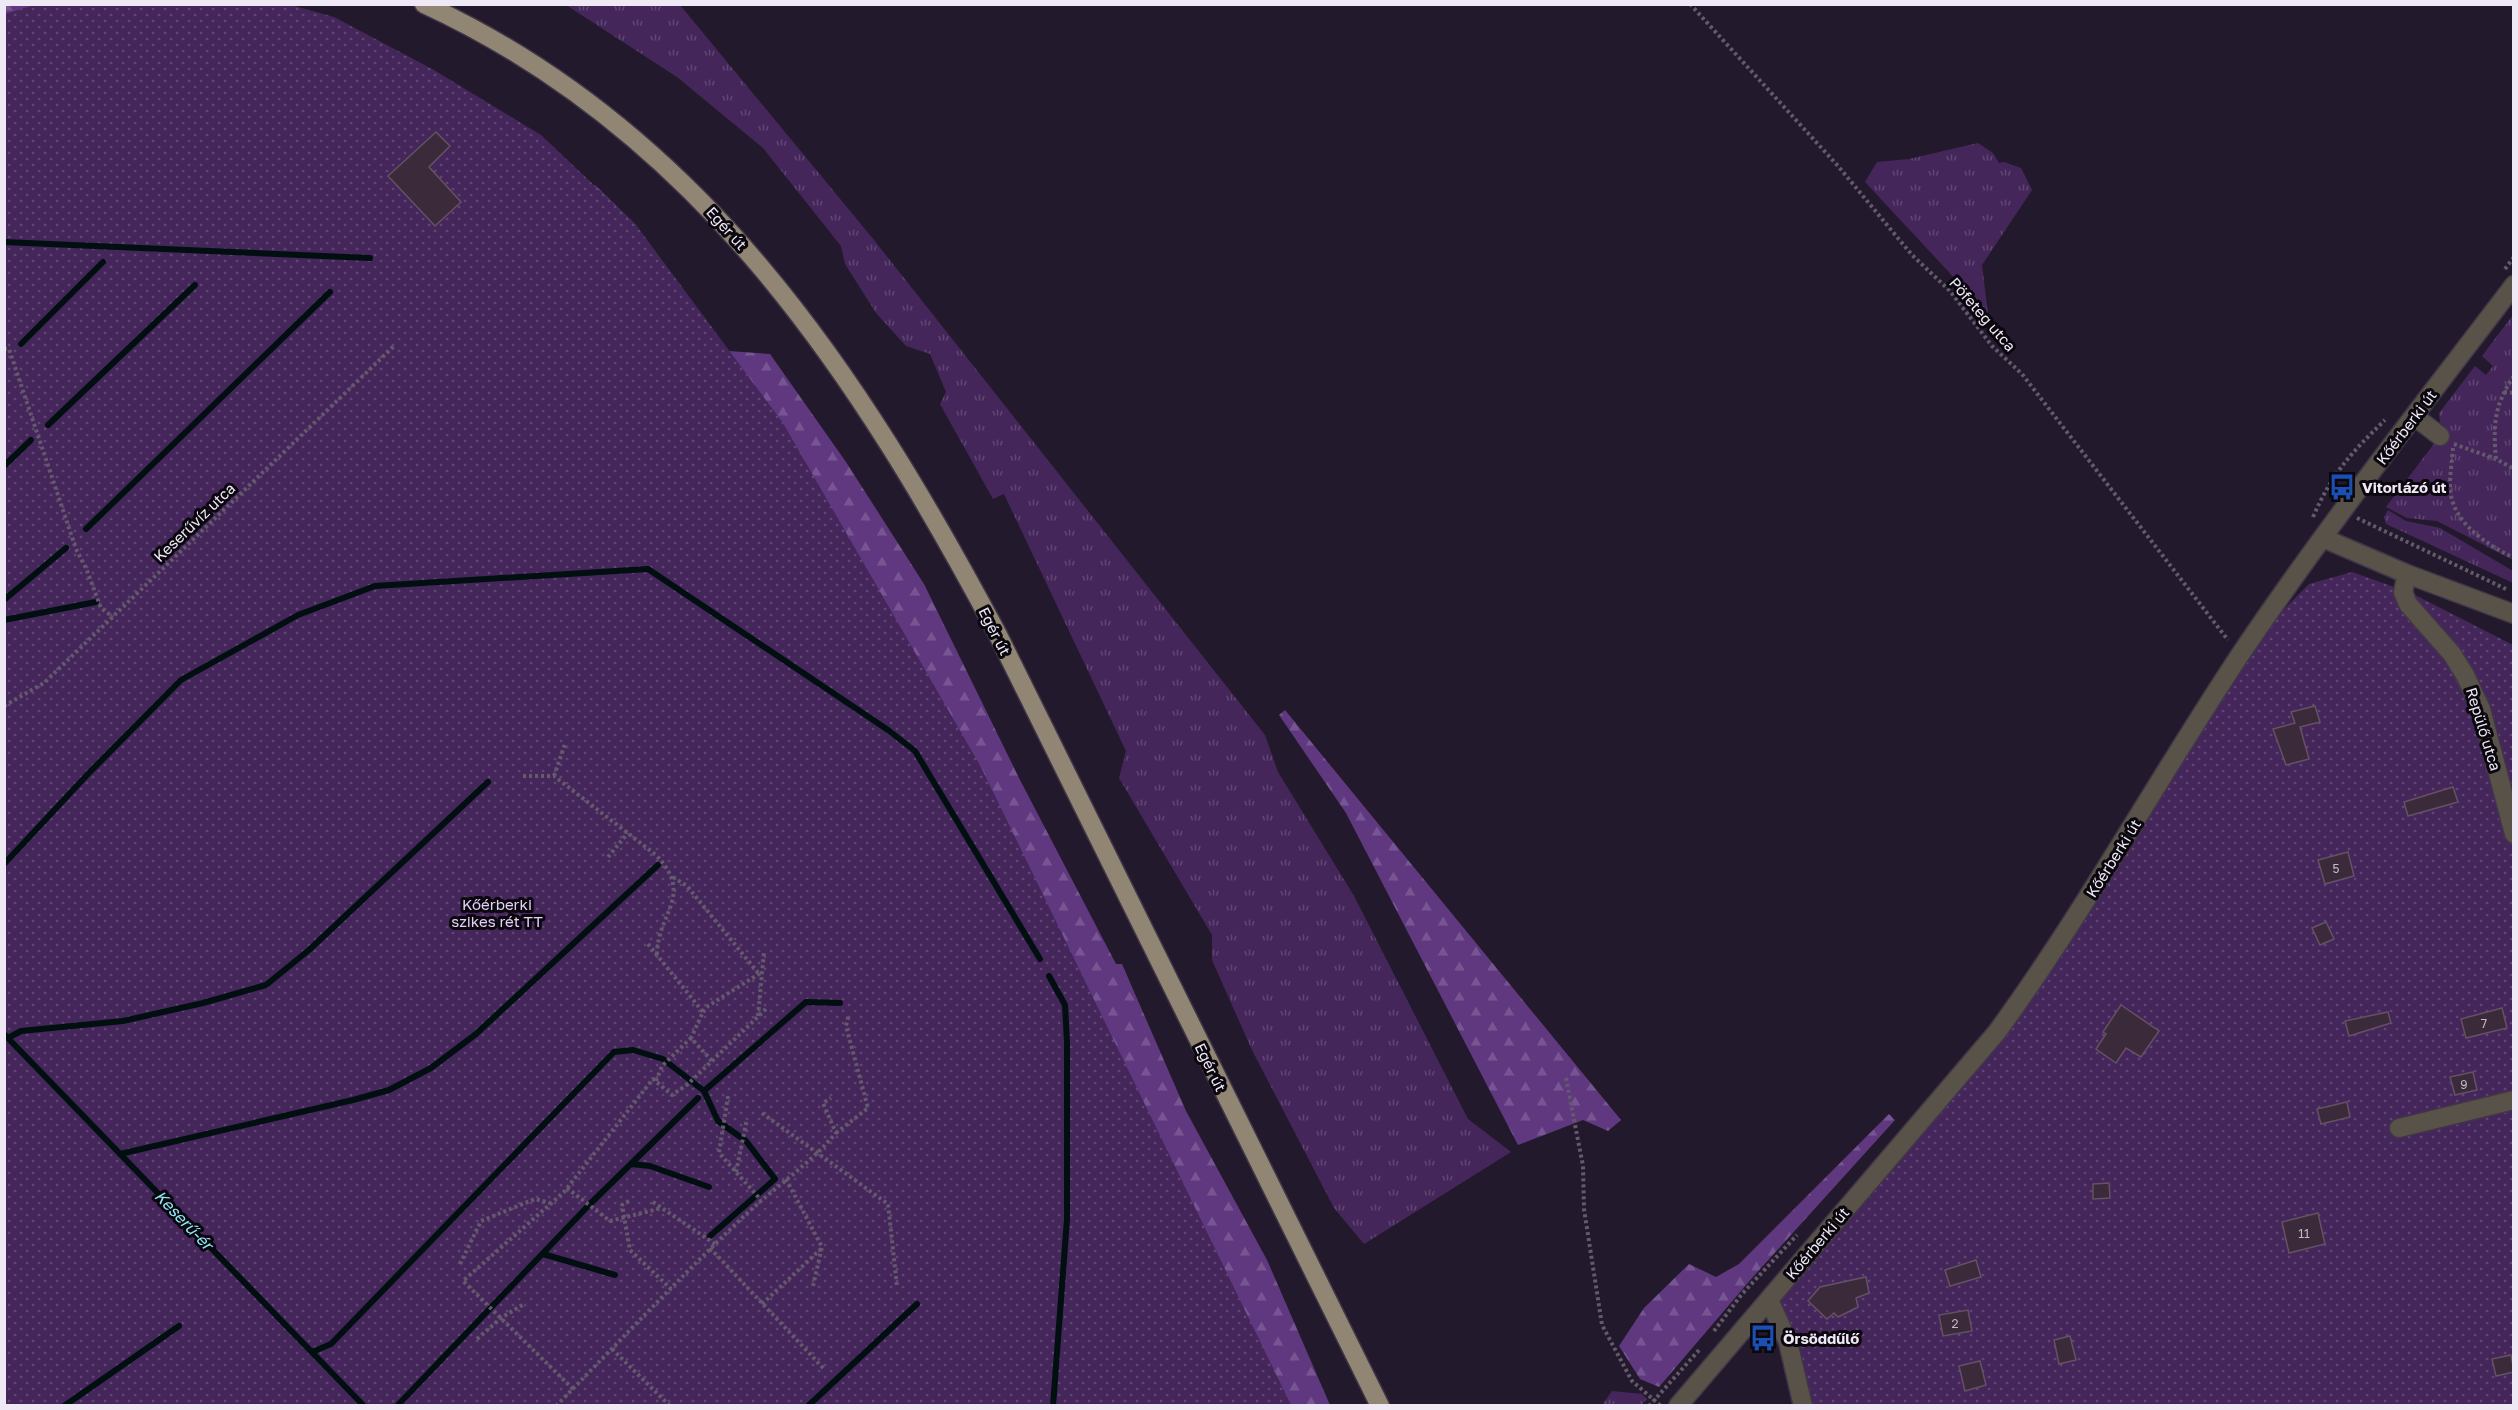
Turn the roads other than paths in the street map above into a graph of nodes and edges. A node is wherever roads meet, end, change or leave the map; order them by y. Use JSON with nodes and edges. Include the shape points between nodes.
{"nodes":[{"id":1,"x":424,"y":4,"type":"edge"},
{"id":2,"x":2508,"y":279,"type":"edge"},
{"id":3,"x":2414,"y":416,"type":"junction"},
{"id":4,"x":2447,"y":440,"type":"road end"},
{"id":5,"x":2323,"y":538,"type":"junction"},
{"id":6,"x":2407,"y":574,"type":"junction"},
{"id":7,"x":2514,"y":614,"type":"edge"},
{"id":8,"x":2514,"y":834,"type":"edge"},
{"id":9,"x":2514,"y":1100,"type":"edge"},
{"id":10,"x":2399,"y":1128,"type":"dead end"},
{"id":11,"x":1769,"y":1300,"type":"junction"},
{"id":12,"x":1380,"y":1406,"type":"edge"},
{"id":13,"x":1678,"y":1406,"type":"edge"},
{"id":14,"x":1803,"y":1406,"type":"edge"}],
"edges":[{"from":1,"to":12,"type":"main road","name":"Egér út","via":[[545,70],[635,139],[709,207],[756,260],[857,392],[997,633]]},
{"from":2,"to":3,"type":"street","name":"Kőérberki út"},
{"from":3,"to":4,"type":"street"},
{"from":3,"to":5,"type":"street","name":"Kőérberki út"},
{"from":5,"to":6,"type":"street"},
{"from":5,"to":11,"type":"street","name":"Kőérberki út","via":[[2235,647],[2043,968],[1997,1032]]},
{"from":6,"to":7,"type":"street"},
{"from":6,"to":8,"type":"street","name":"Repülő utca","via":[[2403,592],[2408,604],[2452,654],[2474,690]]},
{"from":9,"to":10,"type":"street"},
{"from":11,"to":13,"type":"street","name":"Kőérberki út"},
{"from":11,"to":14,"type":"street","via":[[1788,1342]]}]}
